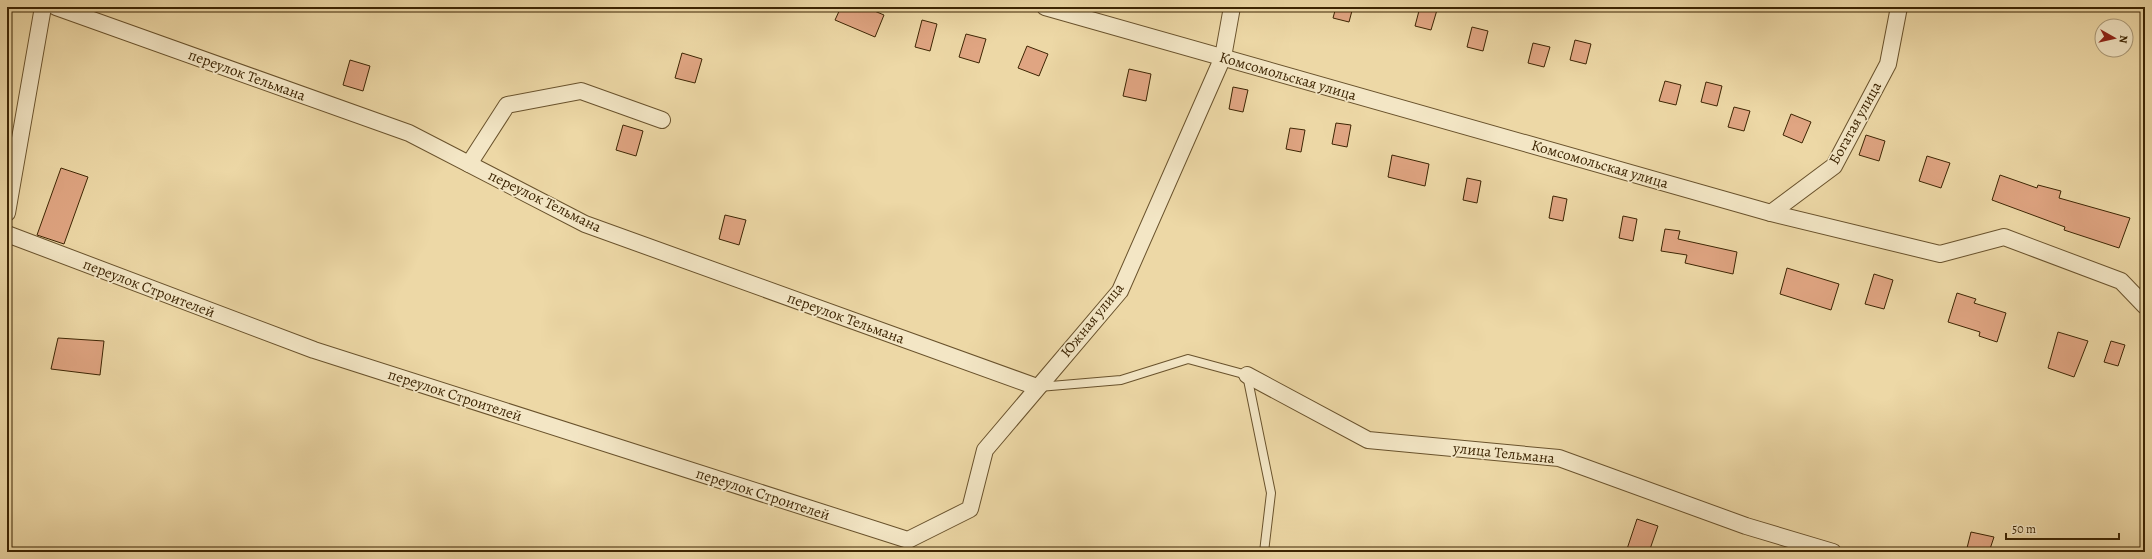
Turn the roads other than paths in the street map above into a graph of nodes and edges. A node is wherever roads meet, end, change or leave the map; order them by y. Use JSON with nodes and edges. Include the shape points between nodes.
{"nodes":[{"id":1,"x":42,"y":7,"type":"edge"},
{"id":2,"x":56,"y":7,"type":"edge"},
{"id":3,"x":1045,"y":7,"type":"edge"},
{"id":4,"x":1232,"y":7,"type":"edge"},
{"id":5,"x":1899,"y":7,"type":"edge"},
{"id":6,"x":1223,"y":57,"type":"junction"},
{"id":7,"x":662,"y":120,"type":"dead end"},
{"id":8,"x":469,"y":164,"type":"junction"},
{"id":9,"x":7,"y":213,"type":"edge"},
{"id":10,"x":1771,"y":213,"type":"junction"},
{"id":11,"x":7,"y":234,"type":"edge"},
{"id":12,"x":2145,"y":306,"type":"edge"},
{"id":13,"x":1247,"y":375,"type":"junction"},
{"id":14,"x":1037,"y":388,"type":"junction"},
{"id":15,"x":908,"y":540,"type":"joint"},
{"id":16,"x":1264,"y":552,"type":"edge"},
{"id":17,"x":1833,"y":552,"type":"edge"}],
"edges":[{"from":1,"to":9,"type":"street"},
{"from":2,"to":8,"type":"street","name":"переулок Тельмана","via":[[409,133]]},
{"from":3,"to":6,"type":"street","name":"Комсомольская улица"},
{"from":4,"to":6,"type":"street","name":"Южная улица"},
{"from":5,"to":10,"type":"street","name":"Богатая улица","via":[[1888,64],[1834,166]]},
{"from":6,"to":10,"type":"street","name":"Комсомольская улица"},
{"from":6,"to":14,"type":"street","name":"Южная улица","via":[[1120,291]]},
{"from":7,"to":8,"type":"street","via":[[581,91],[507,105]]},
{"from":8,"to":14,"type":"street","name":"переулок Тельмана","via":[[585,224]]},
{"from":10,"to":12,"type":"street","name":"Комсомольская улица","via":[[1940,254],[2004,237],[2121,281]]},
{"from":11,"to":15,"type":"street","name":"переулок Строителей","via":[[314,350]]},
{"from":13,"to":14,"type":"lane","via":[[1188,360],[1121,380]]},
{"from":13,"to":16,"type":"lane","via":[[1270,494]]},
{"from":13,"to":17,"type":"street","name":"улица Тельмана","via":[[1368,440],[1559,458],[1746,526]]},
{"from":14,"to":15,"type":"street","name":"Южная улица","via":[[985,450],[970,509]]}]}
